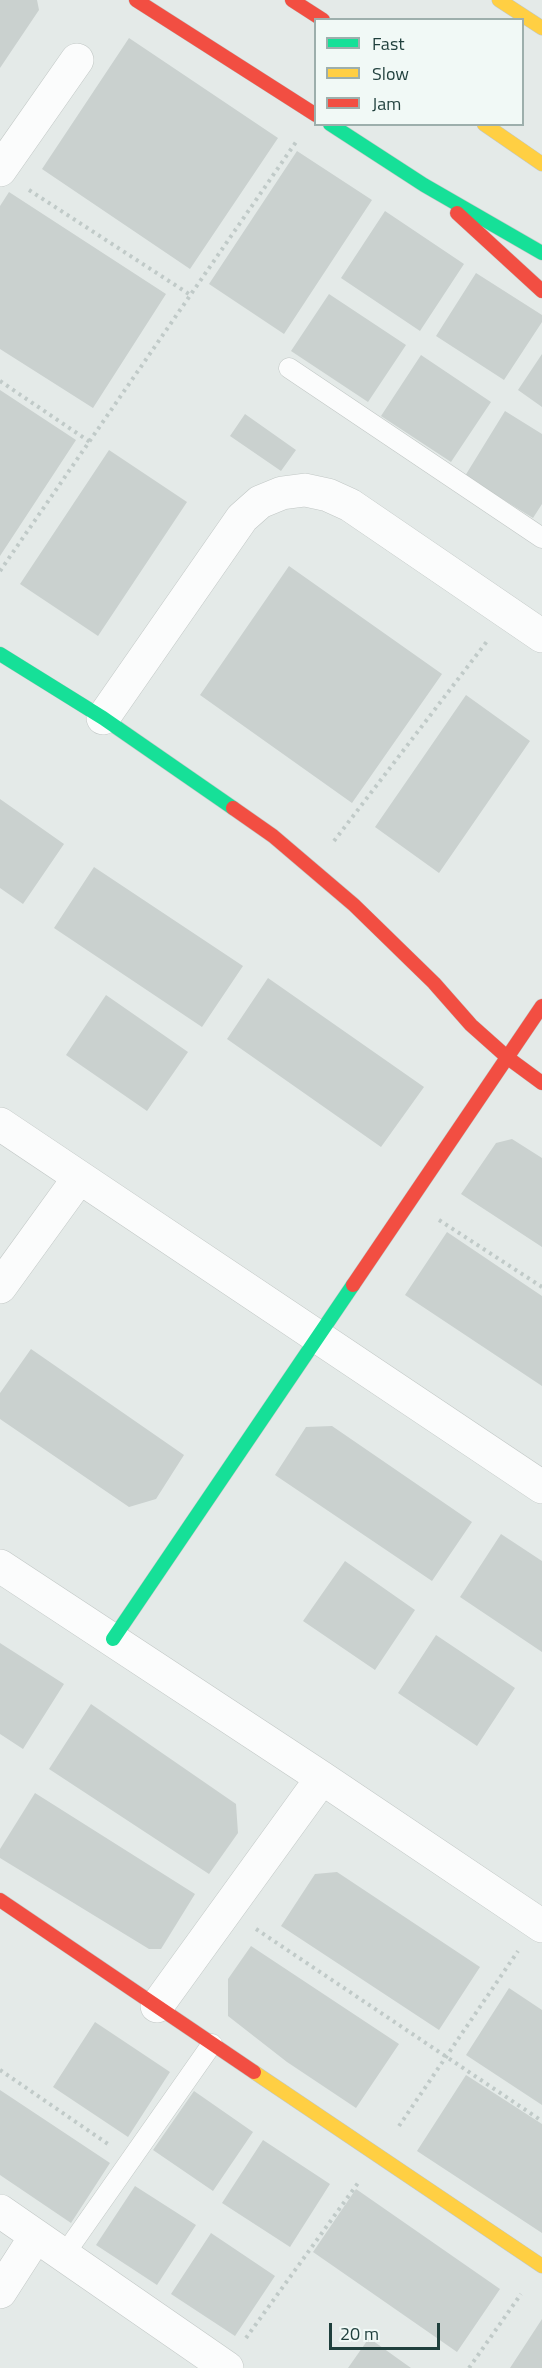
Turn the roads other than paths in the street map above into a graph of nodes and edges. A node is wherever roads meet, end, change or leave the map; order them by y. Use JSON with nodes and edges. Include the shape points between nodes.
{"nodes":[{"id":1,"x":136,"y":0,"type":"edge"},
{"id":2,"x":292,"y":0,"type":"edge"},
{"id":3,"x":499,"y":0,"type":"edge"},
{"id":4,"x":320,"y":18,"type":"edge"},
{"id":5,"x":542,"y":27,"type":"edge"},
{"id":6,"x":77,"y":60,"type":"dead end"},
{"id":7,"x":314,"y":114,"type":"edge"},
{"id":8,"x":333,"y":126,"type":"edge"},
{"id":9,"x":487,"y":126,"type":"edge"},
{"id":10,"x":542,"y":164,"type":"edge"},
{"id":11,"x":10,"y":177,"type":"edge"},
{"id":12,"x":424,"y":185,"type":"junction"},
{"id":13,"x":542,"y":253,"type":"edge"},
{"id":14,"x":542,"y":291,"type":"edge"},
{"id":15,"x":289,"y":368,"type":"dead end"},
{"id":16,"x":542,"y":538,"type":"edge"},
{"id":17,"x":542,"y":636,"type":"edge"},
{"id":18,"x":0,"y":654,"type":"edge"},
{"id":19,"x":103,"y":718,"type":"junction"},
{"id":20,"x":542,"y":1006,"type":"edge"},
{"id":21,"x":508,"y":1058,"type":"junction"},
{"id":22,"x":542,"y":1083,"type":"edge"},
{"id":23,"x":0,"y":1124,"type":"edge"},
{"id":24,"x":79,"y":1178,"type":"junction"},
{"id":25,"x":0,"y":1287,"type":"edge"},
{"id":26,"x":317,"y":1338,"type":"junction"},
{"id":27,"x":542,"y":1487,"type":"edge"},
{"id":28,"x":0,"y":1566,"type":"edge"},
{"id":29,"x":113,"y":1639,"type":"junction"},
{"id":30,"x":322,"y":1778,"type":"junction"},
{"id":31,"x":2,"y":1906,"type":"edge"},
{"id":32,"x":542,"y":1926,"type":"edge"},
{"id":33,"x":157,"y":2006,"type":"junction"},
{"id":34,"x":212,"y":2044,"type":"junction"},
{"id":35,"x":0,"y":2211,"type":"edge"},
{"id":36,"x":36,"y":2236,"type":"junction"},
{"id":37,"x":64,"y":2255,"type":"junction"},
{"id":38,"x":541,"y":2266,"type":"edge"},
{"id":39,"x":0,"y":2292,"type":"edge"},
{"id":40,"x":227,"y":2368,"type":"edge"}],
"edges":[{"from":1,"to":7,"type":"main road"},
{"from":2,"to":4,"type":"main road"},
{"from":3,"to":5,"type":"main road"},
{"from":6,"to":11,"type":"street"},
{"from":8,"to":12,"type":"main road"},
{"from":9,"to":10,"type":"main road"},
{"from":12,"to":13,"type":"main road"},
{"from":12,"to":14,"type":"main road"},
{"from":15,"to":16,"type":"lane"},
{"from":17,"to":19,"type":"street","via":[[350,505],[305,490],[282,493],[260,502],[242,518]]},
{"from":18,"to":19,"type":"main road"},
{"from":19,"to":21,"type":"main road","via":[[232,806],[313,868]]},
{"from":20,"to":21,"type":"main road"},
{"from":21,"to":22,"type":"main road"},
{"from":21,"to":26,"type":"main road"},
{"from":23,"to":24,"type":"street"},
{"from":24,"to":25,"type":"street"},
{"from":24,"to":26,"type":"street"},
{"from":26,"to":27,"type":"street"},
{"from":26,"to":29,"type":"main road"},
{"from":28,"to":29,"type":"street"},
{"from":29,"to":30,"type":"street"},
{"from":30,"to":32,"type":"street"},
{"from":30,"to":33,"type":"street"},
{"from":31,"to":33,"type":"main road"},
{"from":33,"to":34,"type":"main road"},
{"from":34,"to":37,"type":"lane"},
{"from":34,"to":38,"type":"main road"},
{"from":35,"to":36,"type":"street"},
{"from":36,"to":37,"type":"street"},
{"from":36,"to":39,"type":"street"},
{"from":37,"to":40,"type":"street"}]}
